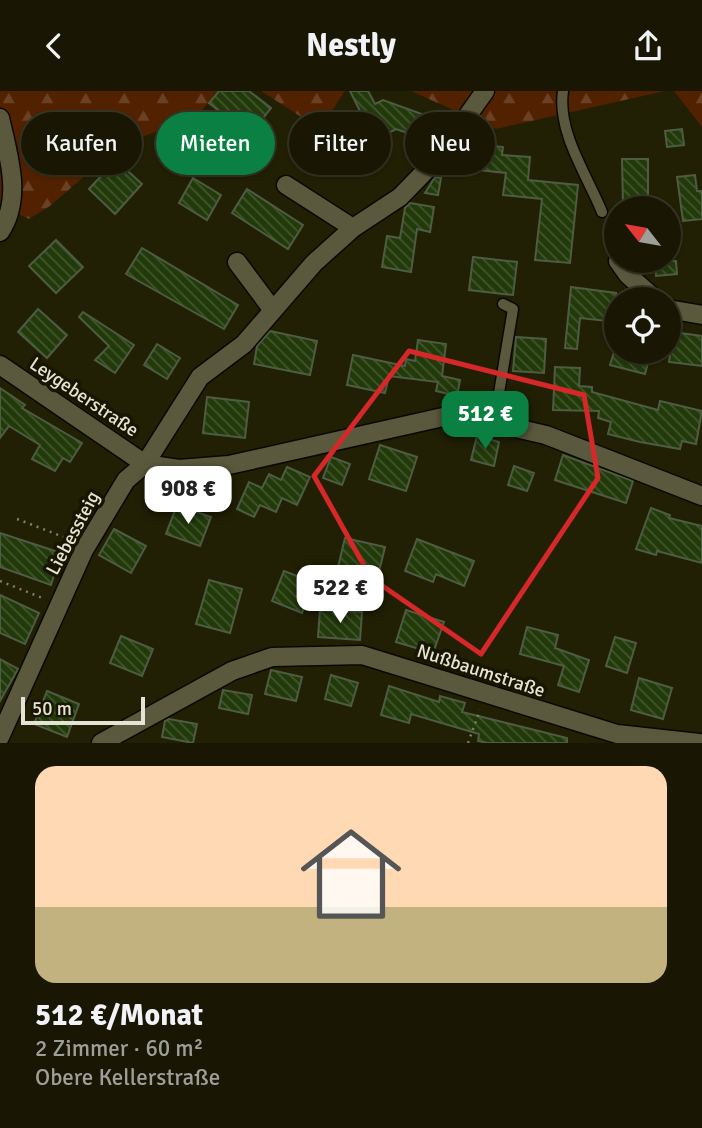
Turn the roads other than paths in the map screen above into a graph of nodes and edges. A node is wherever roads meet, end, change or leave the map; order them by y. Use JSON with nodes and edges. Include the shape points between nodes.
{"nodes":[{"id":1,"x":485,"y":91,"type":"edge"},
{"id":2,"x":563,"y":91,"type":"edge"},
{"id":3,"x":0,"y":118,"type":"edge"},
{"id":4,"x":286,"y":185,"type":"dead end"},
{"id":5,"x":602,"y":212,"type":"road end"},
{"id":6,"x":353,"y":228,"type":"junction"},
{"id":7,"x":0,"y":232,"type":"edge"},
{"id":8,"x":237,"y":263,"type":"dead end"},
{"id":9,"x":627,"y":273,"type":"edge"},
{"id":10,"x":642,"y":287,"type":"edge"},
{"id":11,"x":503,"y":304,"type":"dead end"},
{"id":12,"x":272,"y":309,"type":"junction"},
{"id":13,"x":681,"y":311,"type":"edge"},
{"id":14,"x":702,"y":315,"type":"edge"},
{"id":15,"x":0,"y":365,"type":"edge"},
{"id":16,"x":494,"y":423,"type":"junction"},
{"id":17,"x":145,"y":464,"type":"junction"},
{"id":18,"x":702,"y":496,"type":"edge"},
{"id":19,"x":0,"y":737,"type":"edge"},
{"id":20,"x":101,"y":743,"type":"edge"},
{"id":21,"x":699,"y":743,"type":"edge"}],
"edges":[{"from":1,"to":6,"type":"street","name":"Liebessteig","via":[[437,159],[400,197]]},
{"from":2,"to":5,"type":"lane","via":[[569,139]]},
{"from":3,"to":7,"type":"street","via":[[13,201]]},
{"from":4,"to":6,"type":"street"},
{"from":6,"to":12,"type":"street","name":"Liebessteig"},
{"from":8,"to":12,"type":"street"},
{"from":9,"to":10,"type":"street"},
{"from":11,"to":16,"type":"lane","via":[[513,309]]},
{"from":12,"to":17,"type":"street","name":"Liebessteig","via":[[244,344],[200,377]]},
{"from":13,"to":14,"type":"street"},
{"from":15,"to":17,"type":"street","name":"Leygeberstraße"},
{"from":16,"to":17,"type":"street","via":[[443,417],[229,465],[179,468]]},
{"from":16,"to":18,"type":"street","via":[[546,435]]},
{"from":17,"to":19,"type":"street","name":"Liebessteig","via":[[126,480],[84,550]]},
{"from":20,"to":21,"type":"street","name":"Nußbaumstraße","via":[[232,670],[272,657],[362,655],[617,734]]}]}
